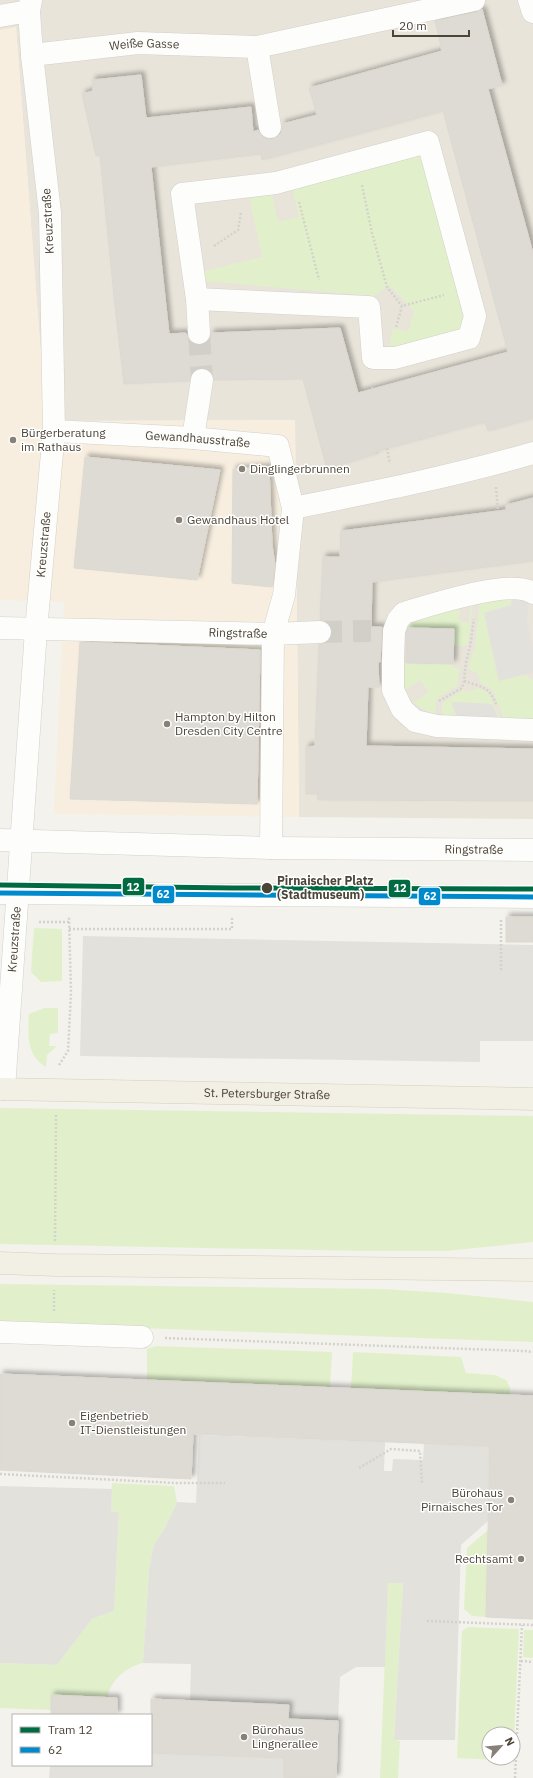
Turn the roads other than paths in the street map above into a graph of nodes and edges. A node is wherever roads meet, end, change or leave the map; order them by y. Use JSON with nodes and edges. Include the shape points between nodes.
{"nodes":[{"id":1,"x":474,"y":0,"type":"edge"},
{"id":2,"x":529,"y":0,"type":"edge"},
{"id":3,"x":30,"y":5,"type":"edge"},
{"id":4,"x":533,"y":12,"type":"edge"},
{"id":5,"x":0,"y":16,"type":"edge"},
{"id":6,"x":257,"y":47,"type":"junction"},
{"id":7,"x":32,"y":55,"type":"junction"},
{"id":8,"x":270,"y":127,"type":"dead end"},
{"id":9,"x":197,"y":299,"type":"junction"},
{"id":10,"x":199,"y":333,"type":"tunnel mouth"},
{"id":11,"x":202,"y":380,"type":"tunnel mouth"},
{"id":12,"x":54,"y":431,"type":"junction"},
{"id":13,"x":193,"y":438,"type":"junction"},
{"id":14,"x":533,"y":453,"type":"edge"},
{"id":15,"x":293,"y":508,"type":"junction"},
{"id":16,"x":525,"y":592,"type":"edge"},
{"id":17,"x":0,"y":628,"type":"edge"},
{"id":18,"x":36,"y":630,"type":"junction"},
{"id":19,"x":320,"y":632,"type":"tunnel mouth"},
{"id":20,"x":273,"y":634,"type":"junction"},
{"id":21,"x":533,"y":730,"type":"edge"},
{"id":22,"x":0,"y":840,"type":"edge"},
{"id":23,"x":22,"y":840,"type":"junction"},
{"id":24,"x":271,"y":848,"type":"junction"},
{"id":25,"x":533,"y":850,"type":"edge"},
{"id":26,"x":9,"y":893,"type":"edge"},
{"id":27,"x":533,"y":897,"type":"edge"},
{"id":28,"x":2,"y":1089,"type":"edge"},
{"id":29,"x":533,"y":1099,"type":"edge"},
{"id":30,"x":0,"y":1263,"type":"edge"},
{"id":31,"x":533,"y":1270,"type":"edge"},
{"id":32,"x":0,"y":1332,"type":"edge"},
{"id":33,"x":142,"y":1337,"type":"road end"}],
"edges":[{"from":1,"to":6,"type":"street","name":"Weiße Gasse"},
{"from":2,"to":4,"type":"street"},
{"from":3,"to":5,"type":"street"},
{"from":3,"to":7,"type":"street","name":"Kreuzstraße"},
{"from":6,"to":7,"type":"street","name":"Weiße Gasse","via":[[138,43]]},
{"from":6,"to":8,"type":"street"},
{"from":7,"to":12,"type":"street","name":"Kreuzstraße","via":[[50,213]]},
{"from":9,"to":9,"type":"street","via":[[369,307],[373,358],[394,358],[469,338],[474,316],[428,142],[276,182],[182,194]]},
{"from":9,"to":10,"type":"street"},
{"from":11,"to":13,"type":"street"},
{"from":12,"to":13,"type":"street","name":"Gewandhausstraße"},
{"from":12,"to":18,"type":"street","name":"Kreuzstraße"},
{"from":13,"to":15,"type":"street","name":"Gewandhausstraße","via":[[278,446]]},
{"from":14,"to":15,"type":"street","via":[[395,488]]},
{"from":15,"to":20,"type":"street","name":"Gewandhausstraße","via":[[284,596]]},
{"from":16,"to":21,"type":"street","via":[[495,590],[404,613],[394,631],[393,690],[402,709],[416,721],[437,726]]},
{"from":17,"to":18,"type":"street","name":"Ringstraße"},
{"from":18,"to":20,"type":"street","name":"Ringstraße"},
{"from":18,"to":23,"type":"street","name":"Kreuzstraße"},
{"from":19,"to":20,"type":"street"},
{"from":20,"to":24,"type":"street","name":"Ringstraße"},
{"from":22,"to":23,"type":"street","name":"Ringstraße"},
{"from":23,"to":24,"type":"street","name":"Ringstraße"},
{"from":23,"to":26,"type":"street","name":"Kreuzstraße"},
{"from":24,"to":25,"type":"street","name":"Ringstraße"},
{"from":26,"to":27,"type":"street"},
{"from":26,"to":28,"type":"street","name":"Kreuzstraße","via":[[16,922]]},
{"from":28,"to":29,"type":"main road","name":"St. Petersburger Straße"},
{"from":30,"to":31,"type":"main road"},
{"from":32,"to":33,"type":"street"}]}
